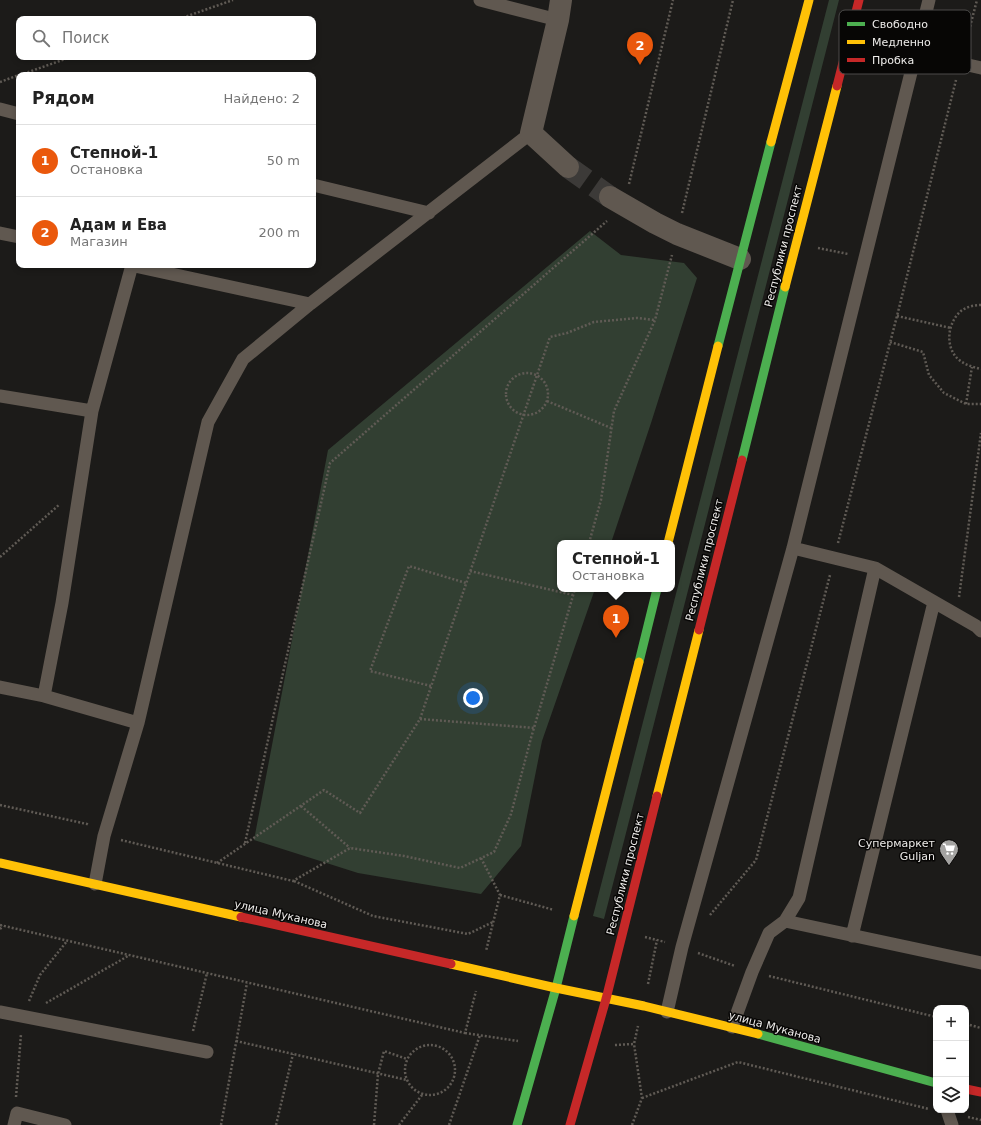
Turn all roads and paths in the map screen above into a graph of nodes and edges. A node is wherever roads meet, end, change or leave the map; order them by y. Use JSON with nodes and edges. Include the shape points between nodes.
{"nodes":[{"id":1,"x":233,"y":0,"type":"edge"},
{"id":2,"x":480,"y":0,"type":"edge"},
{"id":3,"x":673,"y":0,"type":"edge"},
{"id":4,"x":733,"y":0,"type":"edge"},
{"id":5,"x":808,"y":0,"type":"edge"},
{"id":6,"x":859,"y":0,"type":"edge"},
{"id":7,"x":928,"y":0,"type":"edge"},
{"id":8,"x":977,"y":0,"type":"edge"},
{"id":9,"x":560,"y":10,"type":"edge"},
{"id":10,"x":856,"y":10,"type":"edge"},
{"id":11,"x":926,"y":10,"type":"edge"},
{"id":12,"x":188,"y":16,"type":"edge"},
{"id":13,"x":971,"y":23,"type":"edge"},
{"id":14,"x":62,"y":60,"type":"edge"},
{"id":15,"x":971,"y":66,"type":"edge"},
{"id":16,"x":981,"y":68,"type":"edge"},
{"id":17,"x":28,"y":72,"type":"edge"},
{"id":18,"x":840,"y":74,"type":"edge"},
{"id":19,"x":910,"y":74,"type":"edge"},
{"id":20,"x":958,"y":74,"type":"edge"},
{"id":21,"x":16,"y":76,"type":"edge"},
{"id":22,"x":0,"y":82,"type":"edge"},
{"id":23,"x":0,"y":109,"type":"edge"},
{"id":24,"x":16,"y":113,"type":"edge"},
{"id":25,"x":531,"y":133,"type":"junction"},
{"id":26,"x":568,"y":166,"type":"tunnel mouth"},
{"id":27,"x":316,"y":186,"type":"edge"},
{"id":28,"x":617,"y":202,"type":"junction"},
{"id":29,"x":429,"y":213,"type":"junction"},
{"id":30,"x":0,"y":232,"type":"edge"},
{"id":31,"x":677,"y":234,"type":"junction"},
{"id":32,"x":16,"y":236,"type":"edge"},
{"id":33,"x":796,"y":243,"type":"junction"},
{"id":34,"x":864,"y":258,"type":"junction"},
{"id":35,"x":740,"y":259,"type":"junction"},
{"id":36,"x":130,"y":268,"type":"edge"},
{"id":37,"x":145,"y":268,"type":"edge"},
{"id":38,"x":310,"y":304,"type":"junction"},
{"id":39,"x":981,"y":305,"type":"edge"},
{"id":40,"x":897,"y":316,"type":"junction"},
{"id":41,"x":655,"y":320,"type":"junction"},
{"id":42,"x":951,"y":328,"type":"junction"},
{"id":43,"x":890,"y":342,"type":"junction"},
{"id":44,"x":972,"y":367,"type":"junction"},
{"id":45,"x":981,"y":369,"type":"edge"},
{"id":46,"x":537,"y":375,"type":"junction"},
{"id":47,"x":0,"y":396,"type":"edge"},
{"id":48,"x":547,"y":401,"type":"junction"},
{"id":49,"x":966,"y":404,"type":"junction"},
{"id":50,"x":981,"y":404,"type":"edge"},
{"id":51,"x":92,"y":412,"type":"junction"},
{"id":52,"x":523,"y":416,"type":"junction"},
{"id":53,"x":611,"y":428,"type":"junction"},
{"id":54,"x":981,"y":433,"type":"edge"},
{"id":55,"x":80,"y":486,"type":"junction"},
{"id":56,"x":590,"y":540,"type":"edge"},
{"id":57,"x":669,"y":540,"type":"edge"},
{"id":58,"x":793,"y":548,"type":"junction"},
{"id":59,"x":0,"y":557,"type":"edge"},
{"id":60,"x":834,"y":558,"type":"junction"},
{"id":61,"x":875,"y":568,"type":"junction"},
{"id":62,"x":470,"y":570,"type":"junction"},
{"id":63,"x":466,"y":584,"type":"junction"},
{"id":64,"x":557,"y":591,"type":"edge"},
{"id":65,"x":561,"y":592,"type":"edge"},
{"id":66,"x":574,"y":592,"type":"edge"},
{"id":67,"x":656,"y":592,"type":"edge"},
{"id":68,"x":573,"y":595,"type":"junction"},
{"id":69,"x":934,"y":602,"type":"junction"},
{"id":70,"x":956,"y":615,"type":"junction"},
{"id":71,"x":979,"y":626,"type":"edge"},
{"id":72,"x":431,"y":686,"type":"junction"},
{"id":73,"x":0,"y":687,"type":"edge"},
{"id":74,"x":44,"y":696,"type":"junction"},
{"id":75,"x":420,"y":719,"type":"junction"},
{"id":76,"x":138,"y":723,"type":"junction"},
{"id":77,"x":535,"y":728,"type":"junction"},
{"id":78,"x":0,"y":806,"type":"edge"},
{"id":79,"x":301,"y":806,"type":"junction"},
{"id":80,"x":104,"y":836,"type":"junction"},
{"id":81,"x":245,"y":844,"type":"junction"},
{"id":82,"x":350,"y":848,"type":"junction"},
{"id":83,"x":481,"y":858,"type":"junction"},
{"id":84,"x":0,"y":863,"type":"edge"},
{"id":85,"x":217,"y":863,"type":"junction"},
{"id":86,"x":293,"y":881,"type":"junction"},
{"id":87,"x":95,"y":884,"type":"junction"},
{"id":88,"x":707,"y":918,"type":"dead end"},
{"id":89,"x":785,"y":921,"type":"junction"},
{"id":90,"x":493,"y":922,"type":"junction"},
{"id":91,"x":1,"y":926,"type":"edge"},
{"id":92,"x":0,"y":929,"type":"edge"},
{"id":93,"x":852,"y":936,"type":"junction"},
{"id":94,"x":67,"y":941,"type":"junction"},
{"id":95,"x":682,"y":947,"type":"junction"},
{"id":96,"x":129,"y":955,"type":"junction"},
{"id":97,"x":981,"y":963,"type":"edge"},
{"id":98,"x":481,"y":972,"type":"junction"},
{"id":99,"x":752,"y":972,"type":"junction"},
{"id":100,"x":207,"y":973,"type":"junction"},
{"id":101,"x":246,"y":983,"type":"junction"},
{"id":102,"x":556,"y":988,"type":"junction"},
{"id":103,"x":606,"y":999,"type":"junction"},
{"id":104,"x":0,"y":1012,"type":"edge"},
{"id":105,"x":667,"y":1012,"type":"junction"},
{"id":106,"x":23,"y":1016,"type":"junction"},
{"id":107,"x":933,"y":1016,"type":"edge"},
{"id":108,"x":969,"y":1025,"type":"edge"},
{"id":109,"x":732,"y":1027,"type":"junction"},
{"id":110,"x":981,"y":1028,"type":"edge"},
{"id":111,"x":480,"y":1036,"type":"dead end"},
{"id":112,"x":236,"y":1041,"type":"junction"},
{"id":113,"x":634,"y":1044,"type":"dead end"},
{"id":114,"x":188,"y":1048,"type":"junction"},
{"id":115,"x":207,"y":1052,"type":"dead end"},
{"id":116,"x":293,"y":1054,"type":"junction"},
{"id":117,"x":407,"y":1059,"type":"junction"},
{"id":118,"x":378,"y":1074,"type":"junction"},
{"id":119,"x":407,"y":1080,"type":"junction"},
{"id":120,"x":933,"y":1082,"type":"edge"},
{"id":121,"x":969,"y":1090,"type":"edge"},
{"id":122,"x":981,"y":1092,"type":"edge"},
{"id":123,"x":422,"y":1095,"type":"junction"},
{"id":124,"x":642,"y":1098,"type":"junction"},
{"id":125,"x":922,"y":1108,"type":"dead end"},
{"id":126,"x":948,"y":1113,"type":"edge"},
{"id":127,"x":14,"y":1124,"type":"edge"},
{"id":128,"x":65,"y":1125,"type":"edge"},
{"id":129,"x":221,"y":1125,"type":"edge"},
{"id":130,"x":276,"y":1125,"type":"edge"},
{"id":131,"x":374,"y":1125,"type":"edge"},
{"id":132,"x":399,"y":1125,"type":"edge"},
{"id":133,"x":449,"y":1125,"type":"edge"},
{"id":134,"x":517,"y":1125,"type":"edge"},
{"id":135,"x":570,"y":1125,"type":"edge"},
{"id":136,"x":632,"y":1125,"type":"edge"},
{"id":137,"x":952,"y":1125,"type":"edge"}],
"edges":[{"from":1,"to":12,"type":"path"},
{"from":2,"to":9,"type":"lane"},
{"from":3,"to":28,"type":"path"},
{"from":4,"to":31,"type":"path"},
{"from":5,"to":35,"type":"main road"},
{"from":6,"to":10,"type":"main road","name":"Республики проспект"},
{"from":7,"to":11,"type":"lane"},
{"from":8,"to":13,"type":"path"},
{"from":9,"to":25,"type":"street"},
{"from":14,"to":17,"type":"path"},
{"from":15,"to":16,"type":"lane"},
{"from":18,"to":33,"type":"main road","name":"Республики проспект"},
{"from":19,"to":34,"type":"lane"},
{"from":20,"to":40,"type":"path"},
{"from":21,"to":22,"type":"path"},
{"from":23,"to":24,"type":"lane"},
{"from":25,"to":26,"type":"street"},
{"from":25,"to":29,"type":"lane"},
{"from":27,"to":29,"type":"lane"},
{"from":28,"to":31,"type":"street"},
{"from":28,"to":81,"type":"path","via":[[330,463]]},
{"from":29,"to":38,"type":"lane"},
{"from":30,"to":32,"type":"lane"},
{"from":31,"to":35,"type":"street"},
{"from":31,"to":41,"type":"path"},
{"from":33,"to":34,"type":"path"},
{"from":33,"to":103,"type":"main road","name":"Республики проспект"},
{"from":34,"to":58,"type":"lane"},
{"from":35,"to":57,"type":"main road"},
{"from":36,"to":51,"type":"lane"},
{"from":37,"to":38,"type":"lane"},
{"from":38,"to":76,"type":"lane","via":[[243,359],[208,422]]},
{"from":39,"to":42,"type":"path","via":[[973,305],[961,311],[952,322]]},
{"from":40,"to":42,"type":"path"},
{"from":40,"to":43,"type":"path"},
{"from":41,"to":46,"type":"path","via":[[637,318],[594,322],[550,337]]},
{"from":41,"to":53,"type":"path","via":[[614,411]]},
{"from":42,"to":44,"type":"path","via":[[951,348],[958,359]]},
{"from":43,"to":49,"type":"path","via":[[923,352],[929,375],[944,393]]},
{"from":43,"to":60,"type":"path"},
{"from":44,"to":45,"type":"path"},
{"from":44,"to":49,"type":"path"},
{"from":46,"to":48,"type":"path","via":[[547,386]]},
{"from":46,"to":52,"type":"path"},
{"from":46,"to":52,"type":"path","via":[[530,372],[519,374],[510,380],[505,390],[506,402],[513,411]]},
{"from":47,"to":51,"type":"lane"},
{"from":48,"to":52,"type":"path","via":[[544,408],[535,415]]},
{"from":48,"to":53,"type":"path"},
{"from":49,"to":50,"type":"path"},
{"from":51,"to":55,"type":"lane"},
{"from":52,"to":62,"type":"path"},
{"from":53,"to":56,"type":"path","via":[[601,500]]},
{"from":54,"to":70,"type":"path"},
{"from":55,"to":59,"type":"path"},
{"from":55,"to":74,"type":"lane","via":[[62,603]]},
{"from":58,"to":60,"type":"lane"},
{"from":58,"to":95,"type":"lane"},
{"from":60,"to":61,"type":"lane"},
{"from":60,"to":88,"type":"path","via":[[756,860]]},
{"from":61,"to":69,"type":"lane"},
{"from":61,"to":89,"type":"lane","via":[[799,898]]},
{"from":62,"to":63,"type":"path"},
{"from":62,"to":64,"type":"path"},
{"from":63,"to":72,"type":"path"},
{"from":63,"to":72,"type":"path","via":[[409,566],[370,671]]},
{"from":65,"to":68,"type":"path"},
{"from":66,"to":68,"type":"path"},
{"from":67,"to":102,"type":"main road"},
{"from":68,"to":77,"type":"path"},
{"from":69,"to":70,"type":"lane"},
{"from":69,"to":93,"type":"lane"},
{"from":70,"to":71,"type":"lane"},
{"from":72,"to":75,"type":"path"},
{"from":73,"to":74,"type":"lane"},
{"from":74,"to":76,"type":"lane"},
{"from":75,"to":77,"type":"path"},
{"from":75,"to":79,"type":"path","via":[[360,813],[324,790]]},
{"from":76,"to":80,"type":"lane"},
{"from":77,"to":83,"type":"path","via":[[511,814],[494,852]]},
{"from":78,"to":80,"type":"path","via":[[87,824]]},
{"from":79,"to":81,"type":"path"},
{"from":79,"to":82,"type":"path"},
{"from":80,"to":85,"type":"path"},
{"from":80,"to":87,"type":"lane"},
{"from":81,"to":85,"type":"path"},
{"from":82,"to":83,"type":"path","via":[[460,868]]},
{"from":82,"to":86,"type":"path"},
{"from":83,"to":90,"type":"path","via":[[500,895]]},
{"from":84,"to":87,"type":"main road","name":"улица Муканова"},
{"from":85,"to":86,"type":"path"},
{"from":86,"to":90,"type":"path","via":[[373,916],[468,934]]},
{"from":87,"to":98,"type":"main road","name":"улица Муканова"},
{"from":89,"to":93,"type":"lane"},
{"from":89,"to":99,"type":"lane","via":[[769,933]]},
{"from":90,"to":98,"type":"path"},
{"from":91,"to":92,"type":"path"},
{"from":91,"to":94,"type":"path"},
{"from":93,"to":97,"type":"lane"},
{"from":94,"to":96,"type":"path"},
{"from":94,"to":106,"type":"path","via":[[40,975]]},
{"from":95,"to":99,"type":"path"},
{"from":95,"to":105,"type":"lane"},
{"from":96,"to":100,"type":"path"},
{"from":96,"to":106,"type":"path"},
{"from":98,"to":101,"type":"path","via":[[465,1033]]},
{"from":98,"to":102,"type":"main road","name":"улица Муканова"},
{"from":99,"to":107,"type":"path"},
{"from":99,"to":109,"type":"lane"},
{"from":100,"to":101,"type":"path"},
{"from":100,"to":114,"type":"path"},
{"from":101,"to":112,"type":"path"},
{"from":102,"to":103,"type":"main road","name":"улица Муканова"},
{"from":102,"to":134,"type":"main road"},
{"from":103,"to":105,"type":"main road","name":"улица Муканова"},
{"from":103,"to":135,"type":"main road","name":"Республики проспект"},
{"from":104,"to":106,"type":"lane"},
{"from":105,"to":109,"type":"main road","name":"улица Муканова"},
{"from":106,"to":114,"type":"lane"},
{"from":106,"to":127,"type":"path"},
{"from":108,"to":110,"type":"path"},
{"from":109,"to":120,"type":"main road","name":"улица Муканова"},
{"from":111,"to":133,"type":"path"},
{"from":112,"to":116,"type":"path"},
{"from":112,"to":129,"type":"path"},
{"from":113,"to":124,"type":"path"},
{"from":114,"to":115,"type":"lane"},
{"from":116,"to":118,"type":"path"},
{"from":116,"to":130,"type":"path"},
{"from":117,"to":118,"type":"path","via":[[384,1051]]},
{"from":117,"to":119,"type":"path","via":[[404,1064]]},
{"from":117,"to":123,"type":"path","via":[[410,1053],[421,1046],[434,1044],[447,1050],[454,1062],[455,1076],[449,1088],[436,1095]]},
{"from":118,"to":119,"type":"path"},
{"from":118,"to":131,"type":"path"},
{"from":119,"to":123,"type":"path","via":[[412,1088]]},
{"from":121,"to":122,"type":"main road"},
{"from":123,"to":132,"type":"path"},
{"from":124,"to":125,"type":"path","via":[[738,1062]]},
{"from":124,"to":136,"type":"path"},
{"from":126,"to":137,"type":"lane"},
{"from":127,"to":128,"type":"lane","via":[[17,1113]]}]}
